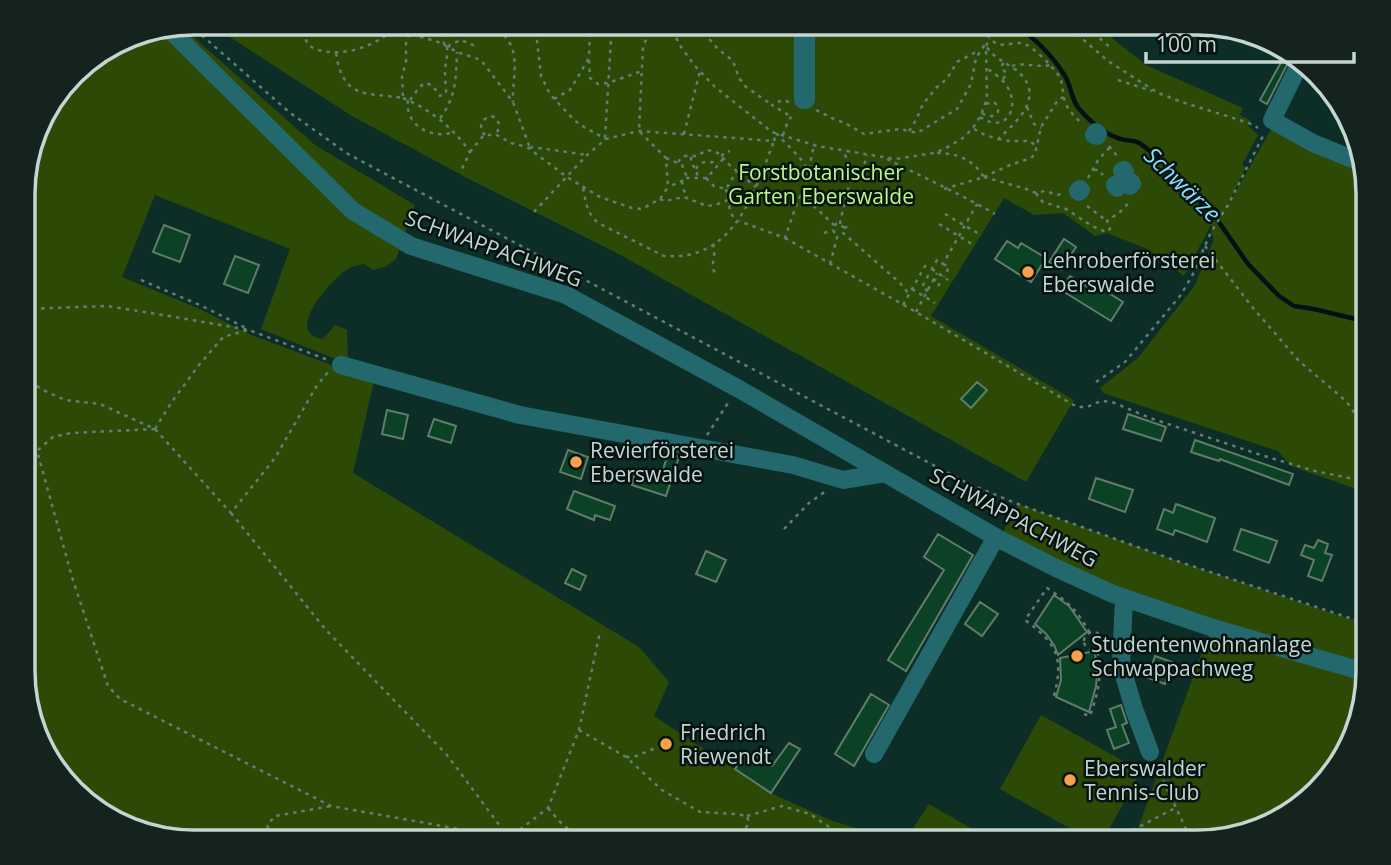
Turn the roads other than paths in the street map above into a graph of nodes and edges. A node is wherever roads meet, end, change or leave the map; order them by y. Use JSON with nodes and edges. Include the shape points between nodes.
{"nodes":[{"id":1,"x":176,"y":36,"type":"edge"},
{"id":2,"x":1296,"y":70,"type":"edge"},
{"id":3,"x":1352,"y":159,"type":"edge"},
{"id":4,"x":335,"y":365,"type":"road end"},
{"id":5,"x":885,"y":473,"type":"junction"},
{"id":6,"x":996,"y":537,"type":"junction"},
{"id":7,"x":1124,"y":598,"type":"junction"},
{"id":8,"x":1356,"y":670,"type":"edge"},
{"id":9,"x":1150,"y":752,"type":"road end"},
{"id":10,"x":874,"y":754,"type":"dead end"}],
"edges":[{"from":1,"to":5,"type":"street","name":"SCHWAPPACHWEG","via":[[353,211],[411,246],[566,295]]},
{"from":2,"to":3,"type":"street","via":[[1268,126]]},
{"from":4,"to":5,"type":"street","via":[[520,415],[793,465],[843,480]]},
{"from":5,"to":6,"type":"street","name":"SCHWAPPACHWEG"},
{"from":6,"to":7,"type":"street","name":"SCHWAPPACHWEG"},
{"from":6,"to":10,"type":"street"},
{"from":7,"to":8,"type":"street","name":"SCHWAPPACHWEG"},
{"from":7,"to":9,"type":"street","via":[[1121,665]]}]}
